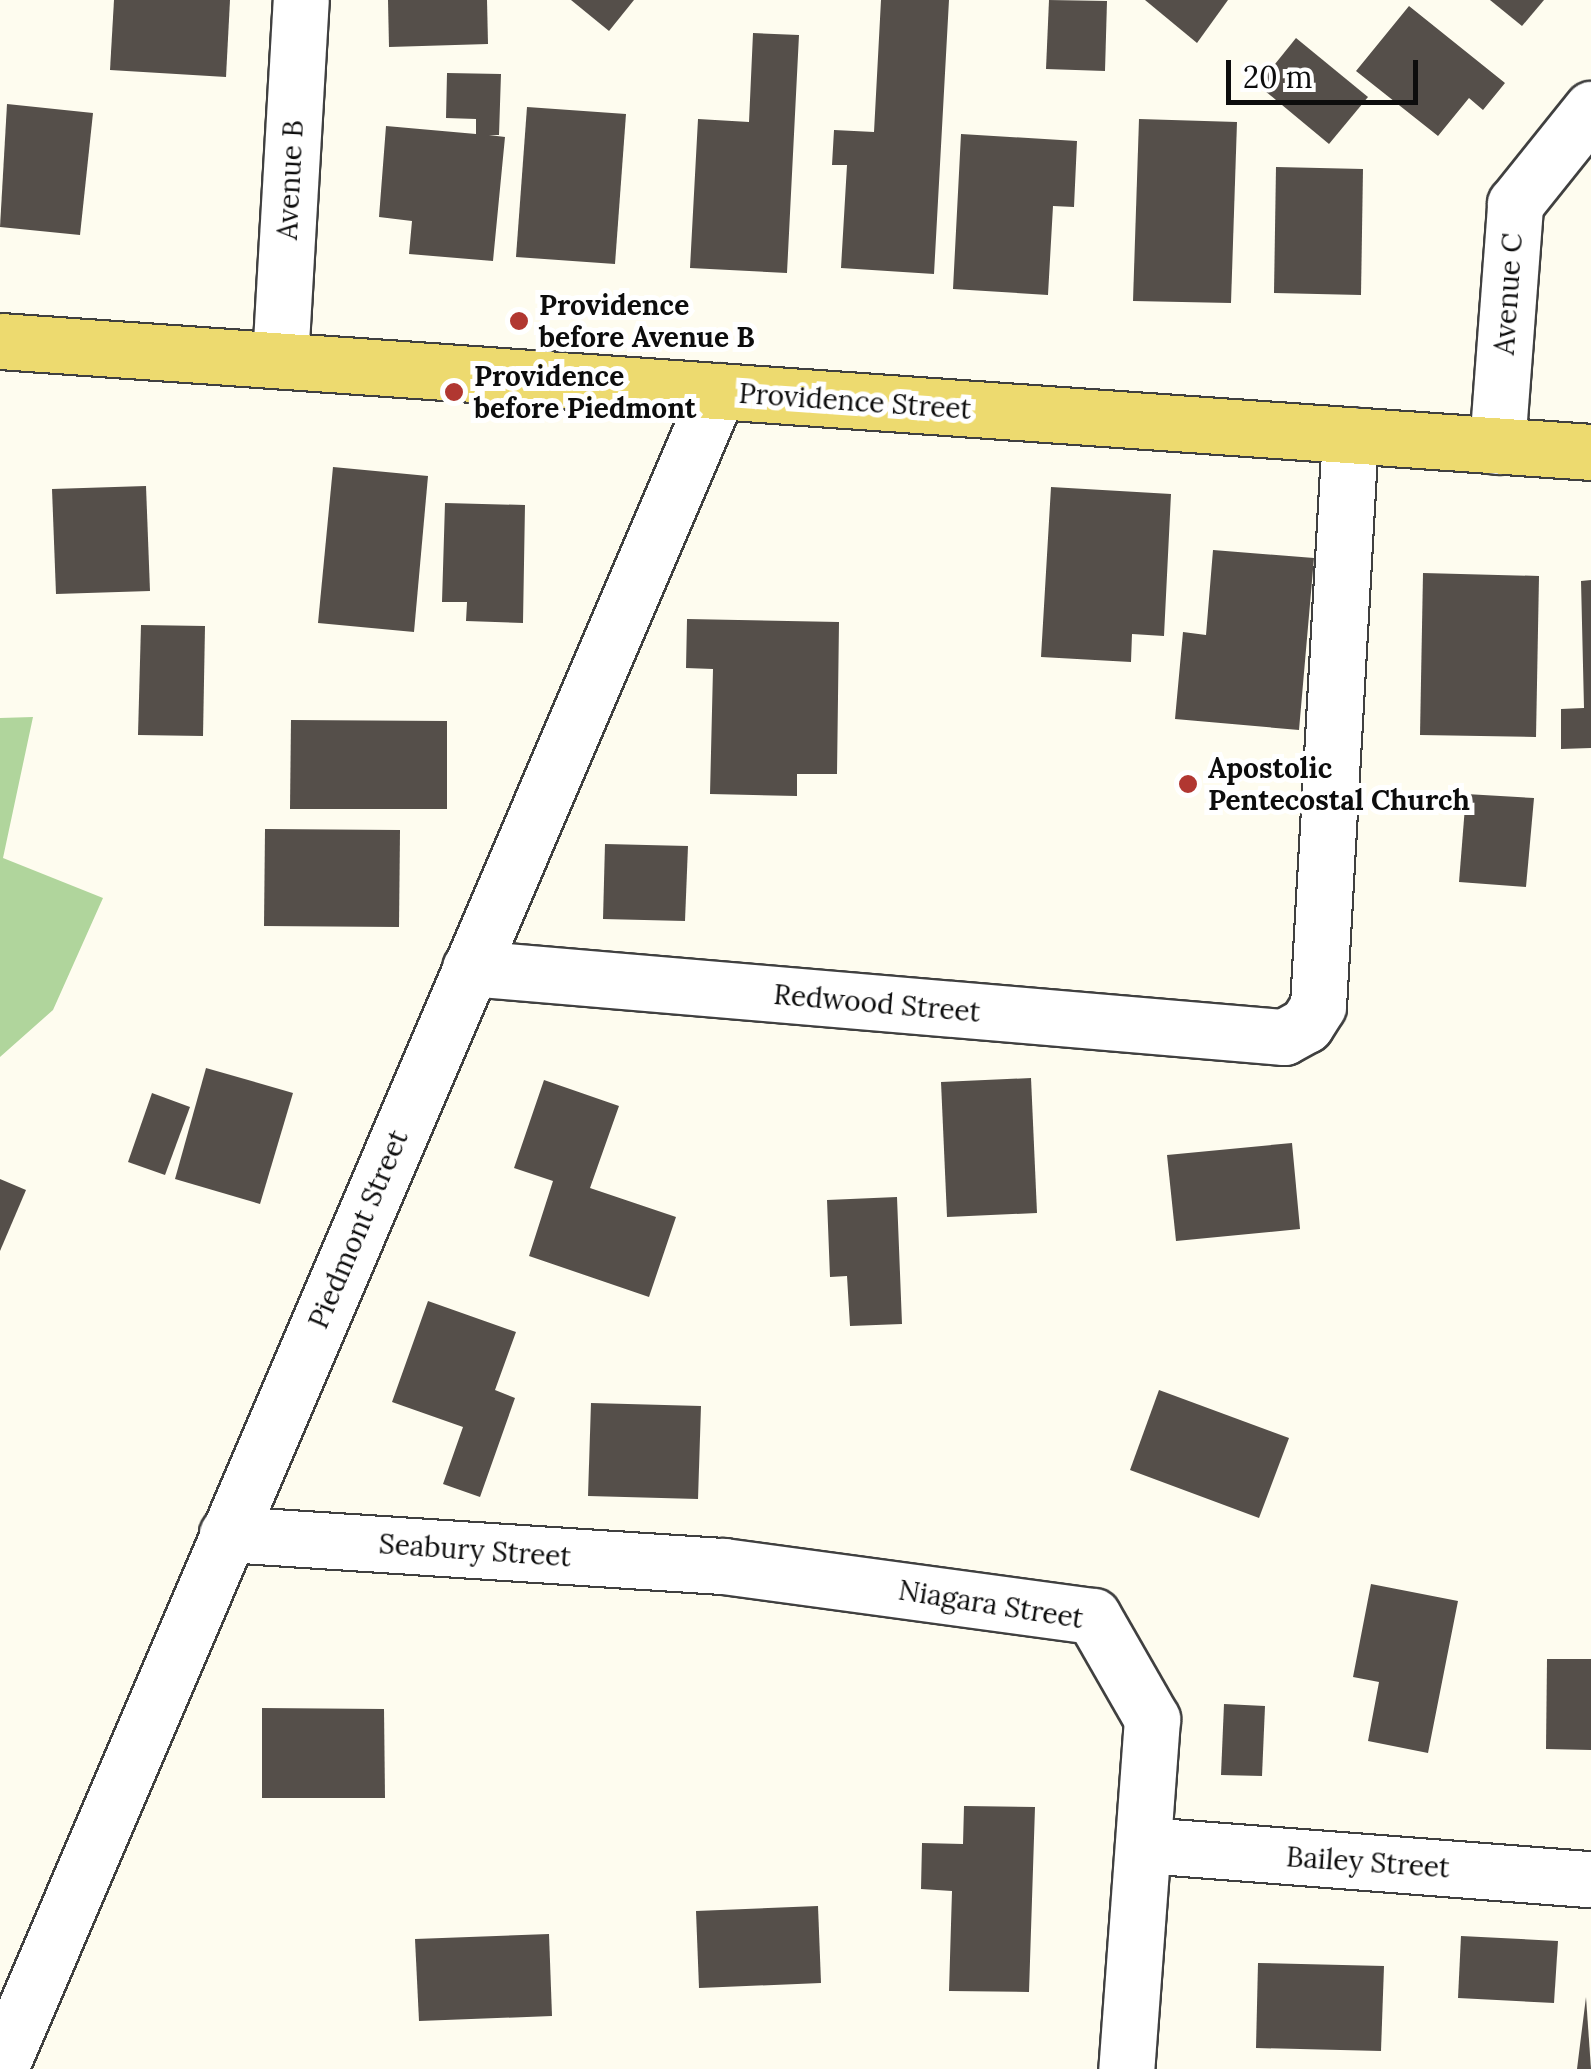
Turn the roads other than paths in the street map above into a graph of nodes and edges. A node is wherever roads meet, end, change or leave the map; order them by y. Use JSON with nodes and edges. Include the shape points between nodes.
{"nodes":[{"id":1,"x":301,"y":0,"type":"edge"},
{"id":2,"x":1591,"y":109,"type":"edge"},
{"id":3,"x":0,"y":342,"type":"edge"},
{"id":4,"x":280,"y":360,"type":"junction"},
{"id":5,"x":718,"y":391,"type":"junction"},
{"id":6,"x":1350,"y":435,"type":"junction"},
{"id":7,"x":1497,"y":446,"type":"junction"},
{"id":8,"x":1591,"y":452,"type":"edge"},
{"id":9,"x":470,"y":968,"type":"junction"},
{"id":10,"x":227,"y":1534,"type":"junction"},
{"id":11,"x":723,"y":1566,"type":"joint"},
{"id":12,"x":1145,"y":1845,"type":"junction"},
{"id":13,"x":1591,"y":1880,"type":"edge"},
{"id":14,"x":0,"y":2068,"type":"edge"},
{"id":15,"x":1126,"y":2069,"type":"edge"}],
"edges":[{"from":1,"to":4,"type":"street","name":"Avenue B"},
{"from":2,"to":7,"type":"street","name":"Avenue C","via":[[1515,204]]},
{"from":3,"to":4,"type":"main road","name":"Providence Street"},
{"from":4,"to":5,"type":"main road","name":"Providence Street"},
{"from":5,"to":6,"type":"main road","name":"Providence Street"},
{"from":5,"to":9,"type":"street","name":"Piedmont Street"},
{"from":6,"to":7,"type":"main road","name":"Providence Street"},
{"from":6,"to":9,"type":"street","name":"Redwood Street","via":[[1318,1006],[1306,1025],[1284,1038]]},
{"from":7,"to":8,"type":"main road","name":"Providence Street"},
{"from":9,"to":10,"type":"street","name":"Piedmont Street"},
{"from":10,"to":11,"type":"street","name":"Seabury Street"},
{"from":10,"to":14,"type":"street","name":"Piedmont Street"},
{"from":11,"to":12,"type":"street","name":"Niagara Street","via":[[1093,1616],[1152,1719]]},
{"from":12,"to":13,"type":"street","name":"Bailey Street"},
{"from":12,"to":15,"type":"street","name":"Niagara Street"}]}
